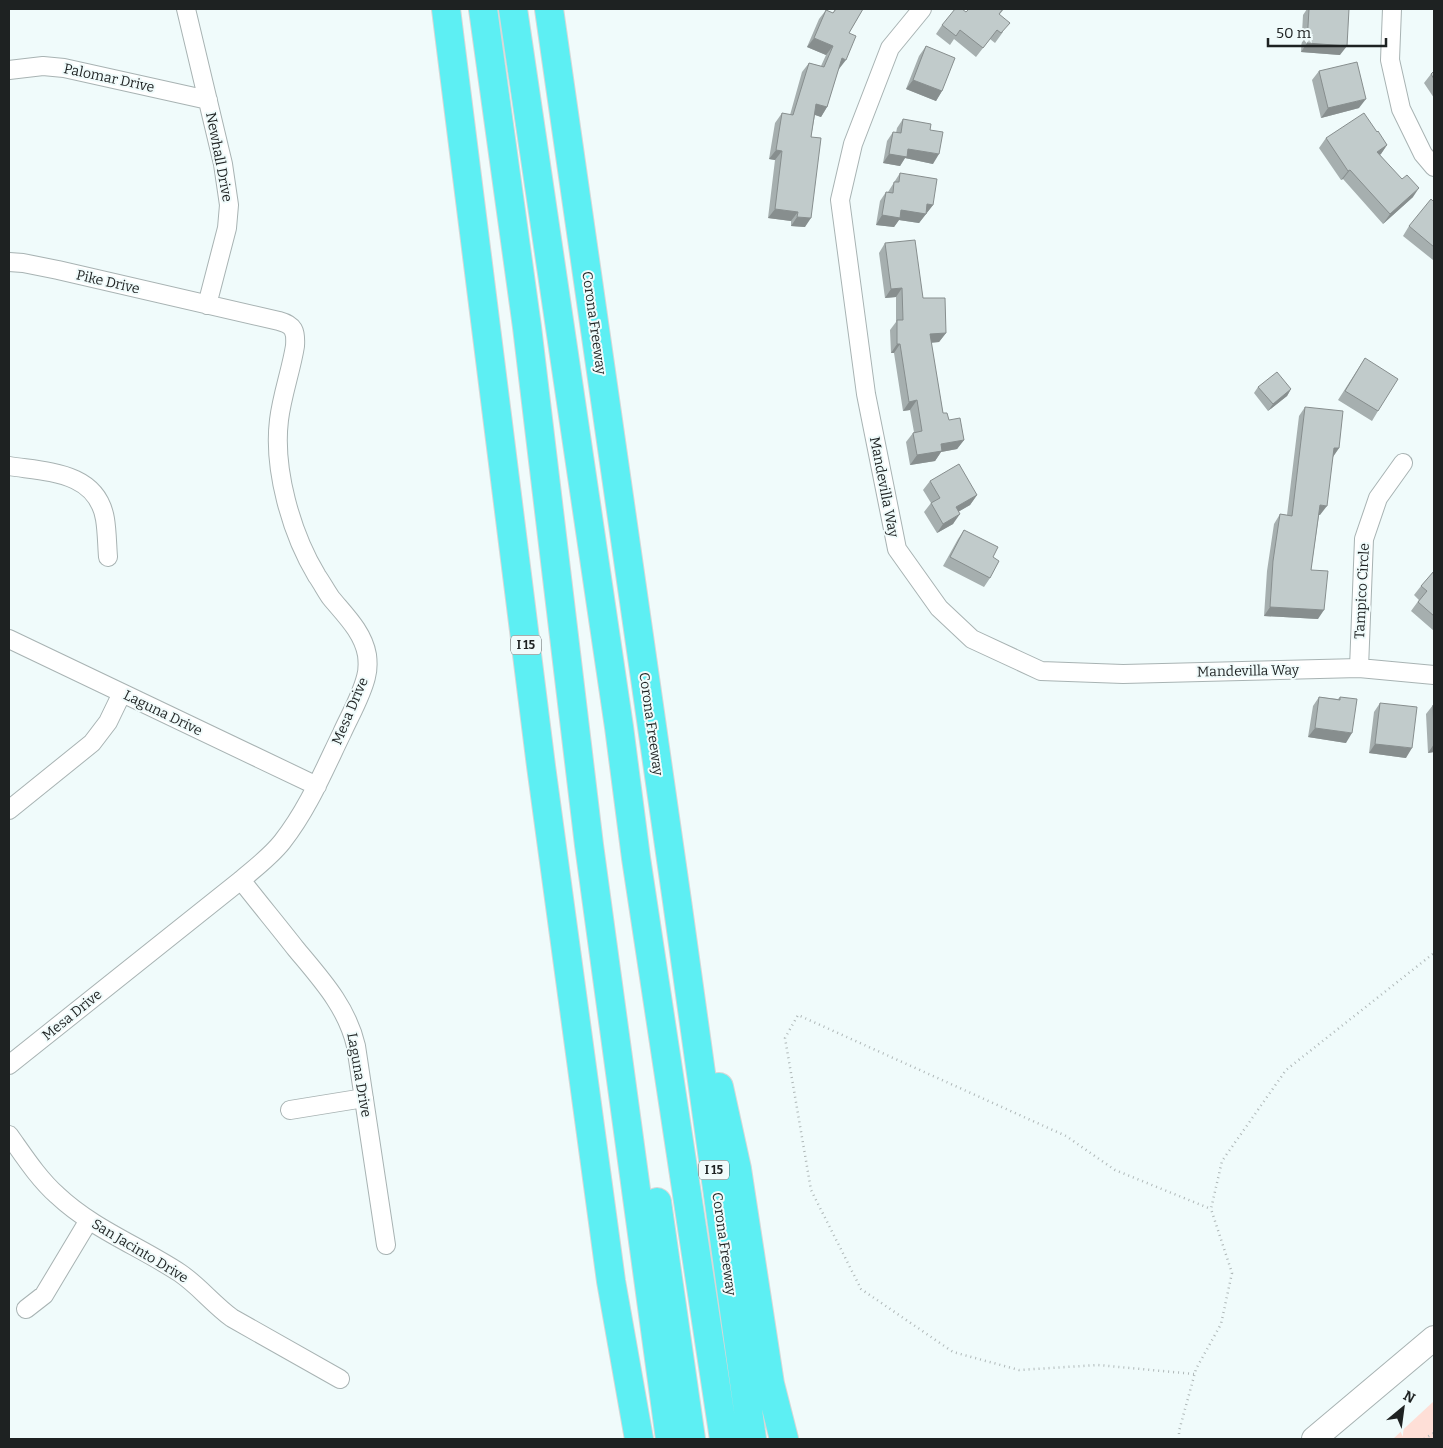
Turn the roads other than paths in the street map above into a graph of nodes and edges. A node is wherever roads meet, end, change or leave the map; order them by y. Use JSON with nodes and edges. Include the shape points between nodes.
{"nodes":[{"id":1,"x":186,"y":9,"type":"edge"},
{"id":2,"x":446,"y":9,"type":"edge"},
{"id":3,"x":483,"y":9,"type":"edge"},
{"id":4,"x":513,"y":9,"type":"edge"},
{"id":5,"x":549,"y":9,"type":"edge"},
{"id":6,"x":922,"y":9,"type":"edge"},
{"id":7,"x":1392,"y":9,"type":"edge"},
{"id":8,"x":9,"y":70,"type":"edge"},
{"id":9,"x":208,"y":100,"type":"junction"},
{"id":10,"x":1434,"y":167,"type":"edge"},
{"id":11,"x":9,"y":262,"type":"edge"},
{"id":12,"x":207,"y":305,"type":"junction"},
{"id":13,"x":1403,"y":463,"type":"dead end"},
{"id":14,"x":9,"y":466,"type":"edge"},
{"id":15,"x":108,"y":557,"type":"dead end"},
{"id":16,"x":9,"y":639,"type":"edge"},
{"id":17,"x":1359,"y":668,"type":"junction"},
{"id":18,"x":1434,"y":675,"type":"edge"},
{"id":19,"x":122,"y":693,"type":"junction"},
{"id":20,"x":317,"y":786,"type":"junction"},
{"id":21,"x":9,"y":810,"type":"edge"},
{"id":22,"x":591,"y":855,"type":"junction"},
{"id":23,"x":636,"y":858,"type":"junction"},
{"id":24,"x":241,"y":880,"type":"junction"},
{"id":25,"x":676,"y":901,"type":"junction"},
{"id":26,"x":9,"y":1065,"type":"edge"},
{"id":27,"x":364,"y":1098,"type":"junction"},
{"id":28,"x":290,"y":1110,"type":"dead end"},
{"id":29,"x":9,"y":1135,"type":"edge"},
{"id":30,"x":89,"y":1220,"type":"junction"},
{"id":31,"x":386,"y":1245,"type":"dead end"},
{"id":32,"x":611,"y":1281,"type":"junction"},
{"id":33,"x":26,"y":1309,"type":"dead end"},
{"id":34,"x":1434,"y":1338,"type":"edge"},
{"id":35,"x":340,"y":1380,"type":"dead end"},
{"id":36,"x":628,"y":1439,"type":"edge"},
{"id":37,"x":639,"y":1439,"type":"edge"},
{"id":38,"x":670,"y":1439,"type":"edge"},
{"id":39,"x":691,"y":1439,"type":"edge"},
{"id":40,"x":706,"y":1439,"type":"edge"},
{"id":41,"x":724,"y":1439,"type":"edge"},
{"id":42,"x":752,"y":1439,"type":"edge"},
{"id":43,"x":784,"y":1439,"type":"edge"},
{"id":44,"x":1314,"y":1439,"type":"edge"}],
"edges":[{"from":1,"to":9,"type":"street","name":"Newhall Drive"},
{"from":2,"to":32,"type":"highway","number":"I 15","via":[[541,766]]},
{"from":3,"to":22,"type":"highway","via":[[527,327]]},
{"from":4,"to":23,"type":"highway"},
{"from":5,"to":25,"type":"highway","name":"Corona Freeway","number":"I 15"},
{"from":6,"to":17,"type":"street","name":"Mandevilla Way","via":[[890,48],[853,144],[840,200],[866,394],[897,550],[939,608],[972,638],[1041,671],[1123,674]]},
{"from":7,"to":10,"type":"street","via":[[1390,60],[1401,109],[1422,154]]},
{"from":8,"to":9,"type":"street","name":"Palomar Drive","via":[[42,66],[64,68]]},
{"from":9,"to":12,"type":"street","name":"Newhall Drive","via":[[223,164],[229,213]]},
{"from":11,"to":12,"type":"street","name":"Pike Drive","via":[[52,268]]},
{"from":12,"to":20,"type":"street","name":"Mesa Drive","via":[[286,323],[295,334],[278,432],[285,494],[301,545],[330,596],[359,634],[368,662],[363,688]]},
{"from":13,"to":17,"type":"street","name":"Tampico Circle","via":[[1378,498],[1364,539]]},
{"from":14,"to":15,"type":"street","via":[[62,475],[86,485],[98,499],[105,518]]},
{"from":16,"to":19,"type":"street","name":"Laguna Drive"},
{"from":17,"to":18,"type":"street","name":"Mandevilla Way"},
{"from":19,"to":20,"type":"street","name":"Laguna Drive"},
{"from":19,"to":21,"type":"street","via":[[108,722],[92,743]]},
{"from":20,"to":24,"type":"street","name":"Mesa Drive","via":[[283,841]]},
{"from":22,"to":38,"type":"highway"},
{"from":22,"to":39,"type":"highway","via":[[643,1105]]},
{"from":23,"to":40,"type":"highway","via":[[661,1102]]},
{"from":23,"to":41,"type":"highway"},
{"from":24,"to":26,"type":"street","name":"Mesa Drive"},
{"from":24,"to":27,"type":"street","name":"Laguna Drive","via":[[327,986],[343,1011],[356,1046]]},
{"from":25,"to":42,"type":"highway","name":"Corona Freeway","number":"I 15"},
{"from":25,"to":43,"type":"highway","via":[[738,1170],[770,1384]]},
{"from":27,"to":28,"type":"street"},
{"from":27,"to":31,"type":"street","name":"Laguna Drive"},
{"from":29,"to":30,"type":"street","name":"San Jacinto Drive","via":[[50,1188]]},
{"from":30,"to":33,"type":"street","via":[[44,1295]]},
{"from":30,"to":35,"type":"street","name":"San Jacinto Drive","via":[[181,1274],[232,1318]]},
{"from":32,"to":36,"type":"highway"},
{"from":32,"to":37,"type":"highway","number":"I 15"},
{"from":34,"to":44,"type":"main road"}]}
